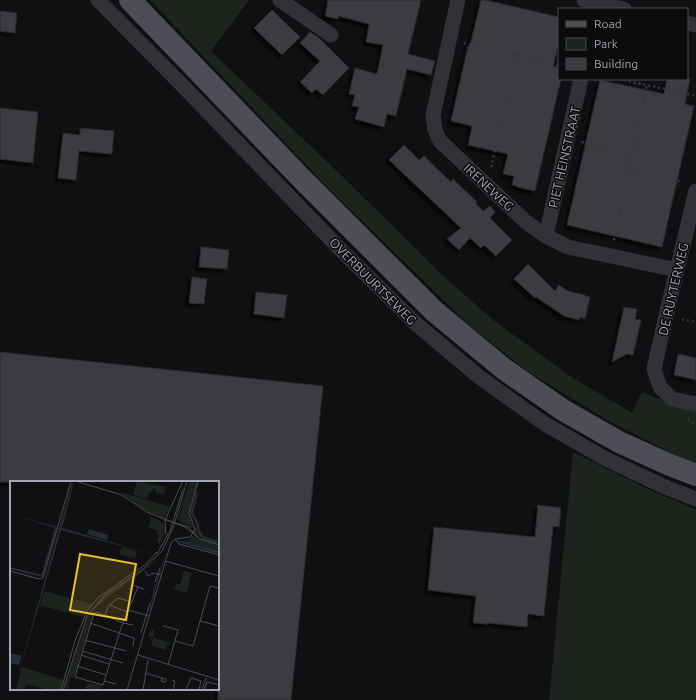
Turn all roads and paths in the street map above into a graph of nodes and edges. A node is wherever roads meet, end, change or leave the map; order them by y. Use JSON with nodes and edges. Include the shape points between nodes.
{"nodes":[{"id":1,"x":98,"y":0,"type":"edge"},
{"id":2,"x":130,"y":0,"type":"edge"},
{"id":3,"x":280,"y":0,"type":"edge"},
{"id":4,"x":458,"y":0,"type":"edge"},
{"id":5,"x":584,"y":0,"type":"edge"},
{"id":6,"x":598,"y":6,"type":"edge"},
{"id":7,"x":615,"y":8,"type":"edge"},
{"id":8,"x":331,"y":34,"type":"dead end"},
{"id":9,"x":449,"y":40,"type":"junction"},
{"id":10,"x":517,"y":54,"type":"junction"},
{"id":11,"x":558,"y":65,"type":"edge"},
{"id":12,"x":581,"y":80,"type":"edge"},
{"id":13,"x":623,"y":80,"type":"edge"},
{"id":14,"x":647,"y":85,"type":"junction"},
{"id":15,"x":696,"y":96,"type":"edge"},
{"id":16,"x":567,"y":138,"type":"junction"},
{"id":17,"x":632,"y":155,"type":"junction"},
{"id":18,"x":629,"y":170,"type":"junction"},
{"id":19,"x":487,"y":184,"type":"junction"},
{"id":20,"x":692,"y":187,"type":"edge"},
{"id":21,"x":546,"y":236,"type":"junction"},
{"id":22,"x":611,"y":257,"type":"junction"},
{"id":23,"x":677,"y":270,"type":"junction"},
{"id":24,"x":696,"y":404,"type":"edge"},
{"id":25,"x":696,"y":475,"type":"edge"},
{"id":26,"x":696,"y":499,"type":"edge"}],
"edges":[{"from":1,"to":26,"type":"street","name":"OVERBUURTSEWEG","via":[[342,251],[414,322],[478,376],[545,424],[606,459]]},
{"from":2,"to":25,"type":"main road","name":"OVERBUURTSEWEG","via":[[302,179],[434,311],[504,369],[564,410],[619,442]]},
{"from":3,"to":8,"type":"street"},
{"from":4,"to":9,"type":"street","name":"IRENEWEG"},
{"from":5,"to":6,"type":"street"},
{"from":6,"to":7,"type":"street"},
{"from":9,"to":10,"type":"path"},
{"from":9,"to":19,"type":"street","name":"IRENEWEG","via":[[433,115],[435,130],[440,142]]},
{"from":10,"to":11,"type":"path"},
{"from":10,"to":19,"type":"path"},
{"from":12,"to":16,"type":"street","name":"PIET HEINSTRAAT"},
{"from":13,"to":14,"type":"path"},
{"from":14,"to":15,"type":"path"},
{"from":14,"to":17,"type":"path"},
{"from":16,"to":17,"type":"path"},
{"from":16,"to":21,"type":"street","name":"PIET HEINSTRAAT"},
{"from":17,"to":18,"type":"path"},
{"from":18,"to":20,"type":"path"},
{"from":18,"to":22,"type":"path"},
{"from":19,"to":21,"type":"street","name":"IRENEWEG","via":[[526,222]]},
{"from":20,"to":23,"type":"street","name":"DE RUYTERWEG"},
{"from":21,"to":22,"type":"street","name":"IRENEWEG","via":[[568,247]]},
{"from":22,"to":23,"type":"street","name":"IRENEWEG"},
{"from":23,"to":24,"type":"street","name":"DE RUYTERWEG","via":[[654,369],[660,387],[672,399]]}]}
